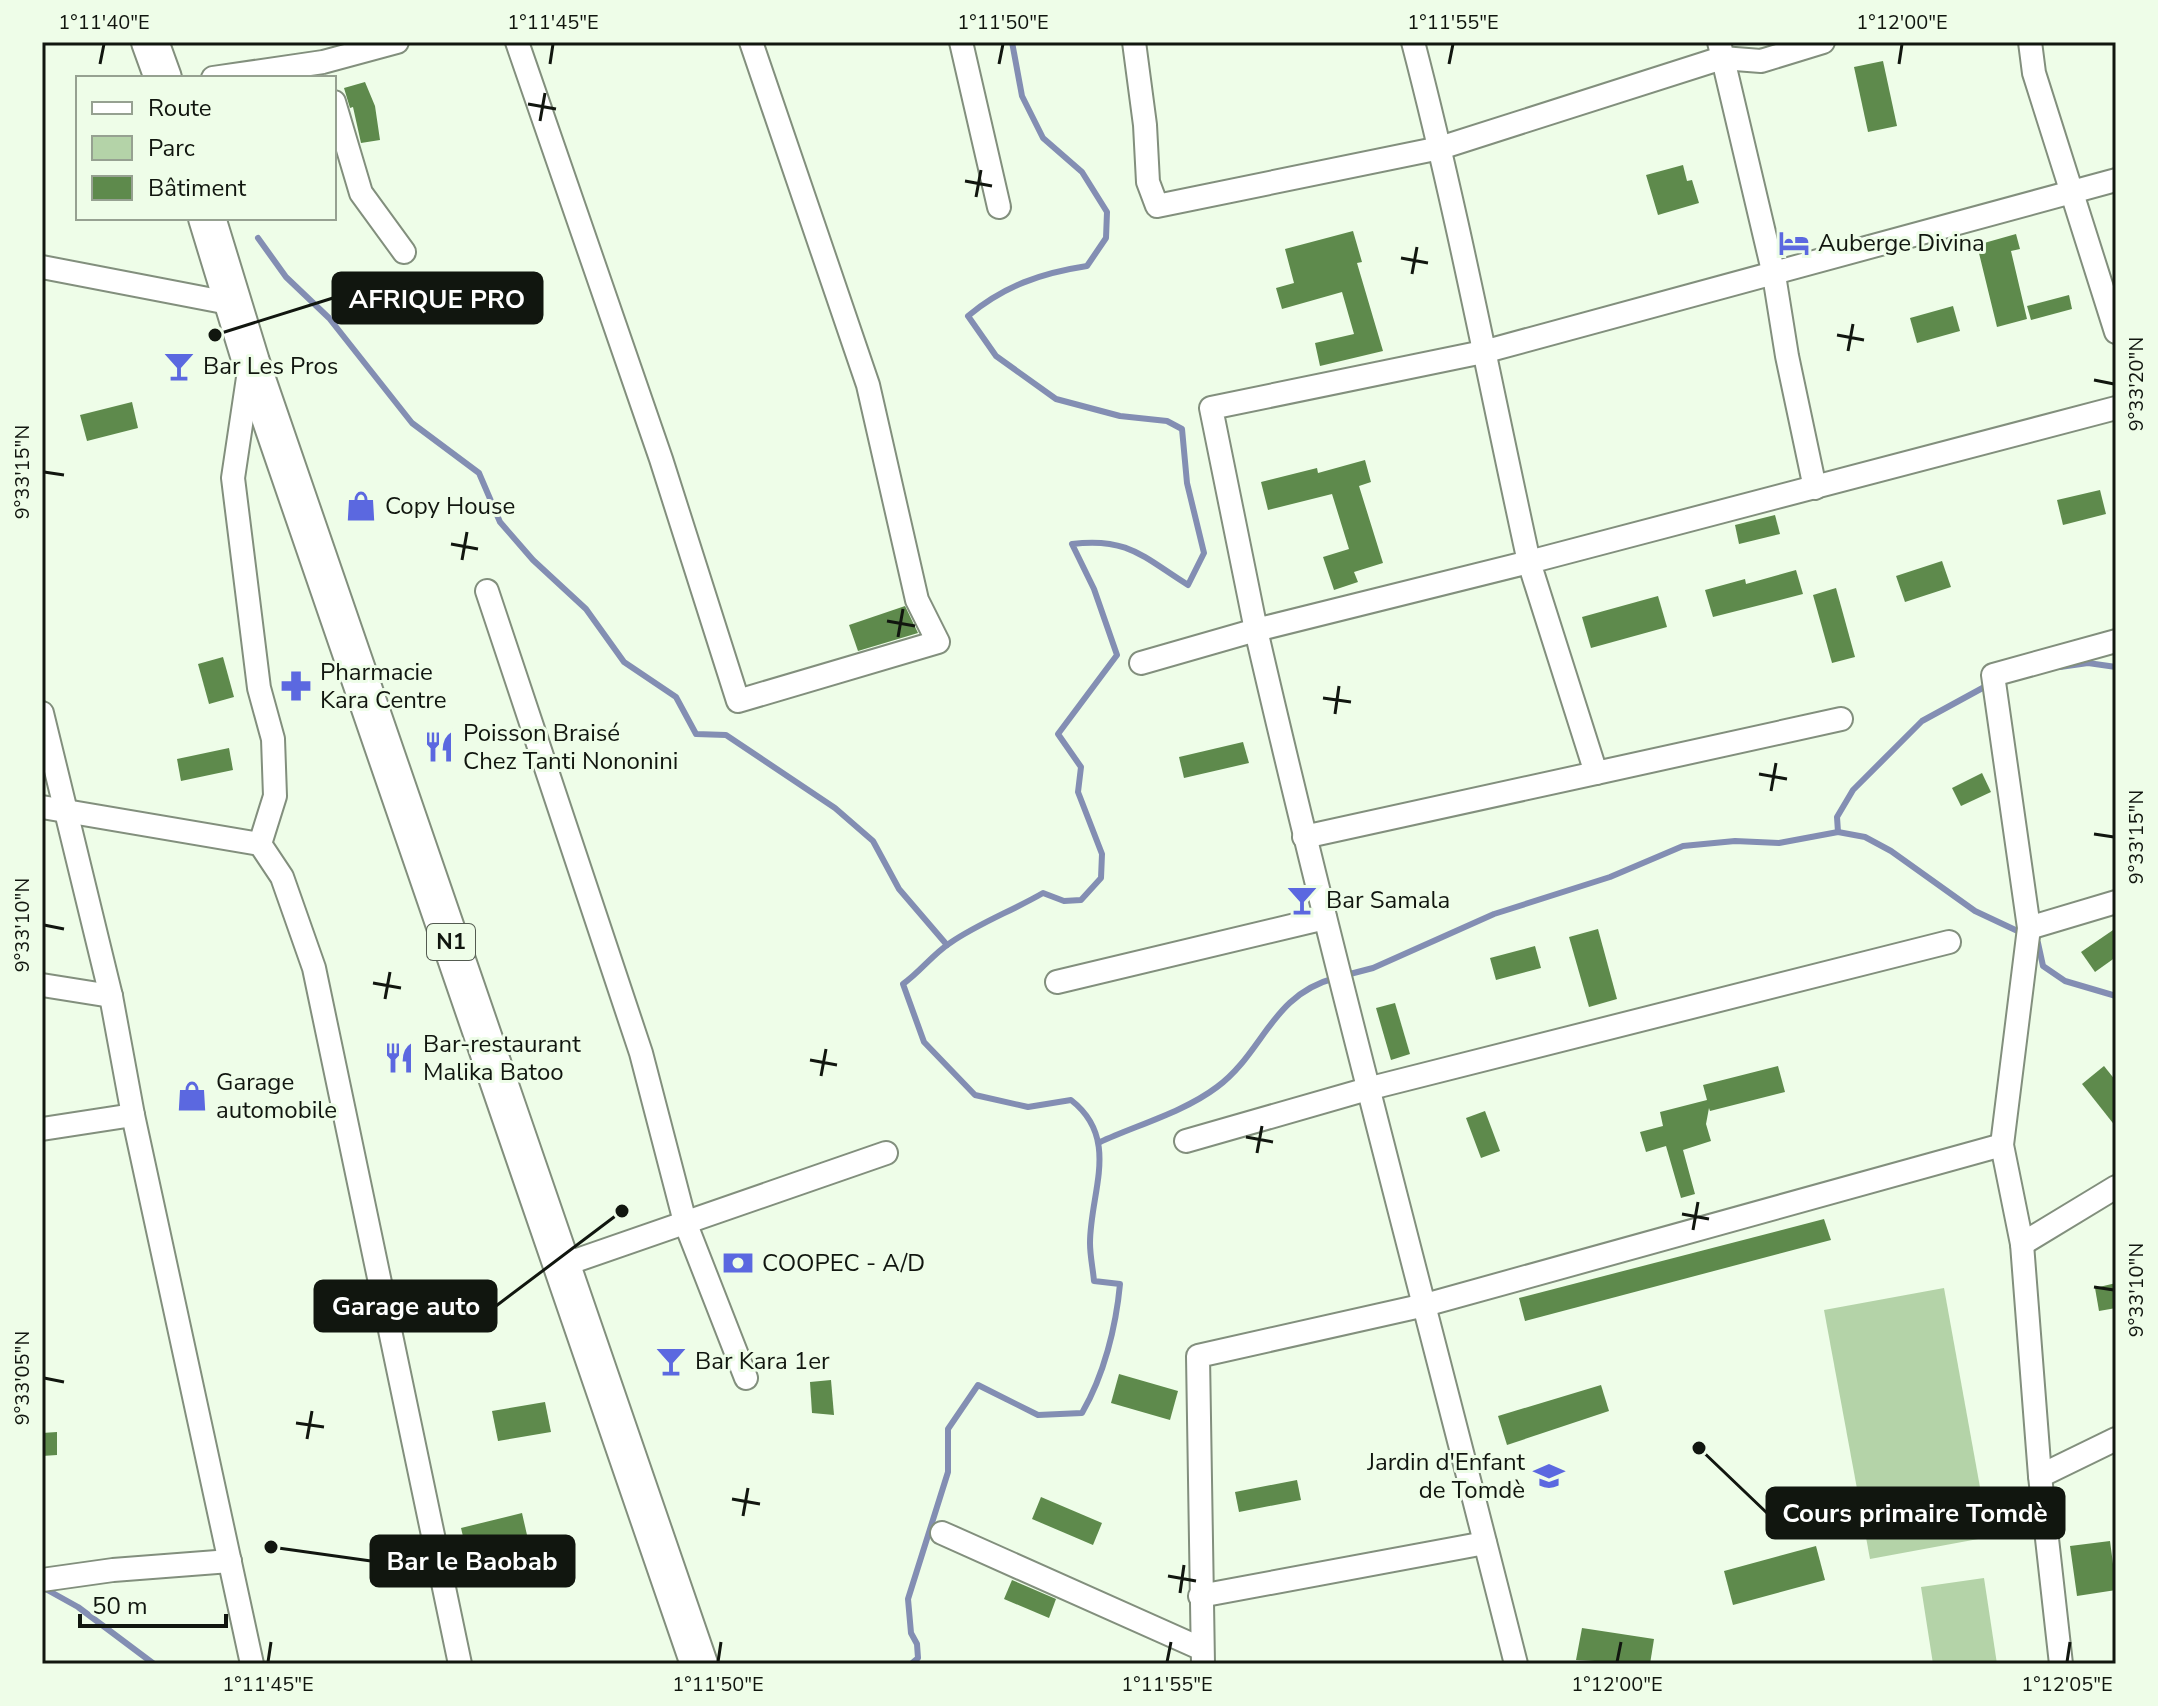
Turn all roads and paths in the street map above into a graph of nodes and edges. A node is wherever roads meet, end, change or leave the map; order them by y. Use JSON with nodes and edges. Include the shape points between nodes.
{"nodes":[{"id":1,"x":150,"y":42,"type":"edge"},
{"id":2,"x":397,"y":42,"type":"edge"},
{"id":3,"x":517,"y":42,"type":"edge"},
{"id":4,"x":751,"y":42,"type":"edge"},
{"id":5,"x":961,"y":42,"type":"edge"},
{"id":6,"x":1134,"y":42,"type":"edge"},
{"id":7,"x":1413,"y":42,"type":"edge"},
{"id":8,"x":1823,"y":42,"type":"edge"},
{"id":9,"x":2030,"y":42,"type":"edge"},
{"id":10,"x":1721,"y":50,"type":"edge"},
{"id":11,"x":293,"y":53,"type":"edge"},
{"id":12,"x":325,"y":70,"type":"edge"},
{"id":13,"x":162,"y":76,"type":"edge"},
{"id":14,"x":219,"y":76,"type":"edge"},
{"id":15,"x":336,"y":109,"type":"edge"},
{"id":16,"x":1440,"y":148,"type":"junction"},
{"id":17,"x":2116,"y":180,"type":"edge"},
{"id":18,"x":2074,"y":190,"type":"junction"},
{"id":19,"x":999,"y":207,"type":"dead end"},
{"id":20,"x":208,"y":220,"type":"edge"},
{"id":21,"x":404,"y":252,"type":"dead end"},
{"id":22,"x":42,"y":267,"type":"edge"},
{"id":23,"x":1774,"y":275,"type":"junction"},
{"id":24,"x":234,"y":304,"type":"junction"},
{"id":25,"x":2116,"y":332,"type":"edge"},
{"id":26,"x":1483,"y":352,"type":"junction"},
{"id":27,"x":251,"y":362,"type":"junction"},
{"id":28,"x":2116,"y":408,"type":"edge"},
{"id":29,"x":1815,"y":488,"type":"junction"},
{"id":30,"x":1529,"y":562,"type":"junction"},
{"id":31,"x":487,"y":591,"type":"dead end"},
{"id":32,"x":1256,"y":630,"type":"junction"},
{"id":33,"x":2116,"y":641,"type":"edge"},
{"id":34,"x":1141,"y":663,"type":"dead end"},
{"id":35,"x":42,"y":713,"type":"edge"},
{"id":36,"x":1841,"y":719,"type":"dead end"},
{"id":37,"x":1596,"y":773,"type":"junction"},
{"id":38,"x":53,"y":809,"type":"edge"},
{"id":39,"x":1304,"y":837,"type":"junction"},
{"id":40,"x":260,"y":844,"type":"junction"},
{"id":41,"x":2116,"y":902,"type":"edge"},
{"id":42,"x":1325,"y":918,"type":"junction"},
{"id":43,"x":2029,"y":928,"type":"junction"},
{"id":44,"x":1949,"y":942,"type":"dead end"},
{"id":45,"x":1057,"y":982,"type":"dead end"},
{"id":46,"x":42,"y":985,"type":"edge"},
{"id":47,"x":111,"y":996,"type":"junction"},
{"id":48,"x":1371,"y":1088,"type":"junction"},
{"id":49,"x":133,"y":1115,"type":"junction"},
{"id":50,"x":42,"y":1129,"type":"edge"},
{"id":51,"x":1186,"y":1141,"type":"dead end"},
{"id":52,"x":2002,"y":1145,"type":"junction"},
{"id":53,"x":886,"y":1153,"type":"dead end"},
{"id":54,"x":2116,"y":1187,"type":"edge"},
{"id":55,"x":685,"y":1222,"type":"junction"},
{"id":56,"x":2022,"y":1244,"type":"junction"},
{"id":57,"x":563,"y":1265,"type":"junction"},
{"id":58,"x":1425,"y":1305,"type":"junction"},
{"id":59,"x":746,"y":1378,"type":"dead end"},
{"id":60,"x":2116,"y":1439,"type":"edge"},
{"id":61,"x":2040,"y":1476,"type":"junction"},
{"id":62,"x":942,"y":1533,"type":"dead end"},
{"id":63,"x":1485,"y":1543,"type":"junction"},
{"id":64,"x":230,"y":1561,"type":"junction"},
{"id":65,"x":42,"y":1580,"type":"edge"},
{"id":66,"x":1200,"y":1596,"type":"junction"},
{"id":67,"x":1202,"y":1657,"type":"edge"},
{"id":68,"x":252,"y":1664,"type":"edge"},
{"id":69,"x":460,"y":1664,"type":"edge"},
{"id":70,"x":699,"y":1664,"type":"edge"},
{"id":71,"x":1516,"y":1664,"type":"edge"},
{"id":72,"x":2061,"y":1664,"type":"edge"}],
"edges":[{"from":1,"to":13,"type":"highway"},
{"from":2,"to":12,"type":"street"},
{"from":3,"to":4,"type":"street","via":[[738,701],[938,642],[917,600],[868,385]]},
{"from":5,"to":19,"type":"street"},
{"from":6,"to":16,"type":"street","via":[[1148,182],[1157,206]]},
{"from":7,"to":16,"type":"street"},
{"from":8,"to":10,"type":"street","via":[[1761,61]]},
{"from":9,"to":18,"type":"street","via":[[2034,73]]},
{"from":10,"to":16,"type":"street"},
{"from":10,"to":23,"type":"street"},
{"from":11,"to":12,"type":"street"},
{"from":11,"to":14,"type":"street"},
{"from":15,"to":21,"type":"street","via":[[361,193]]},
{"from":16,"to":26,"type":"street"},
{"from":17,"to":18,"type":"street"},
{"from":18,"to":23,"type":"street"},
{"from":18,"to":25,"type":"street"},
{"from":20,"to":24,"type":"highway","number":"N1"},
{"from":22,"to":24,"type":"street"},
{"from":23,"to":26,"type":"street"},
{"from":23,"to":29,"type":"street"},
{"from":24,"to":27,"type":"highway","number":"N1"},
{"from":26,"to":30,"type":"street"},
{"from":26,"to":32,"type":"street","via":[[1211,408]]},
{"from":27,"to":40,"type":"street","via":[[233,478],[259,688],[273,739],[275,796]]},
{"from":27,"to":57,"type":"highway","number":"N1"},
{"from":28,"to":29,"type":"street"},
{"from":29,"to":30,"type":"street"},
{"from":30,"to":32,"type":"street"},
{"from":30,"to":37,"type":"street"},
{"from":31,"to":55,"type":"street","via":[[641,1053]]},
{"from":32,"to":34,"type":"street"},
{"from":32,"to":39,"type":"street"},
{"from":33,"to":43,"type":"street","via":[[1993,675]]},
{"from":35,"to":38,"type":"street"},
{"from":36,"to":37,"type":"street"},
{"from":37,"to":39,"type":"street"},
{"from":38,"to":40,"type":"street"},
{"from":38,"to":47,"type":"street"},
{"from":39,"to":42,"type":"street"},
{"from":40,"to":69,"type":"street","via":[[282,877],[314,968]]},
{"from":41,"to":43,"type":"street"},
{"from":42,"to":45,"type":"street"},
{"from":42,"to":48,"type":"street"},
{"from":43,"to":52,"type":"street"},
{"from":44,"to":48,"type":"street"},
{"from":46,"to":47,"type":"street"},
{"from":47,"to":49,"type":"street"},
{"from":48,"to":51,"type":"street"},
{"from":48,"to":58,"type":"street"},
{"from":49,"to":50,"type":"street"},
{"from":49,"to":64,"type":"street"},
{"from":52,"to":56,"type":"street"},
{"from":52,"to":58,"type":"street"},
{"from":53,"to":55,"type":"street"},
{"from":54,"to":56,"type":"street"},
{"from":55,"to":57,"type":"street"},
{"from":55,"to":59,"type":"street"},
{"from":56,"to":61,"type":"street"},
{"from":57,"to":70,"type":"highway","number":"N1"},
{"from":58,"to":63,"type":"street"},
{"from":58,"to":66,"type":"street","via":[[1198,1356]]},
{"from":60,"to":61,"type":"street"},
{"from":61,"to":72,"type":"street"},
{"from":62,"to":67,"type":"street"},
{"from":63,"to":66,"type":"street"},
{"from":63,"to":71,"type":"street"},
{"from":64,"to":65,"type":"street"},
{"from":64,"to":68,"type":"street"},
{"from":66,"to":67,"type":"street"}]}
